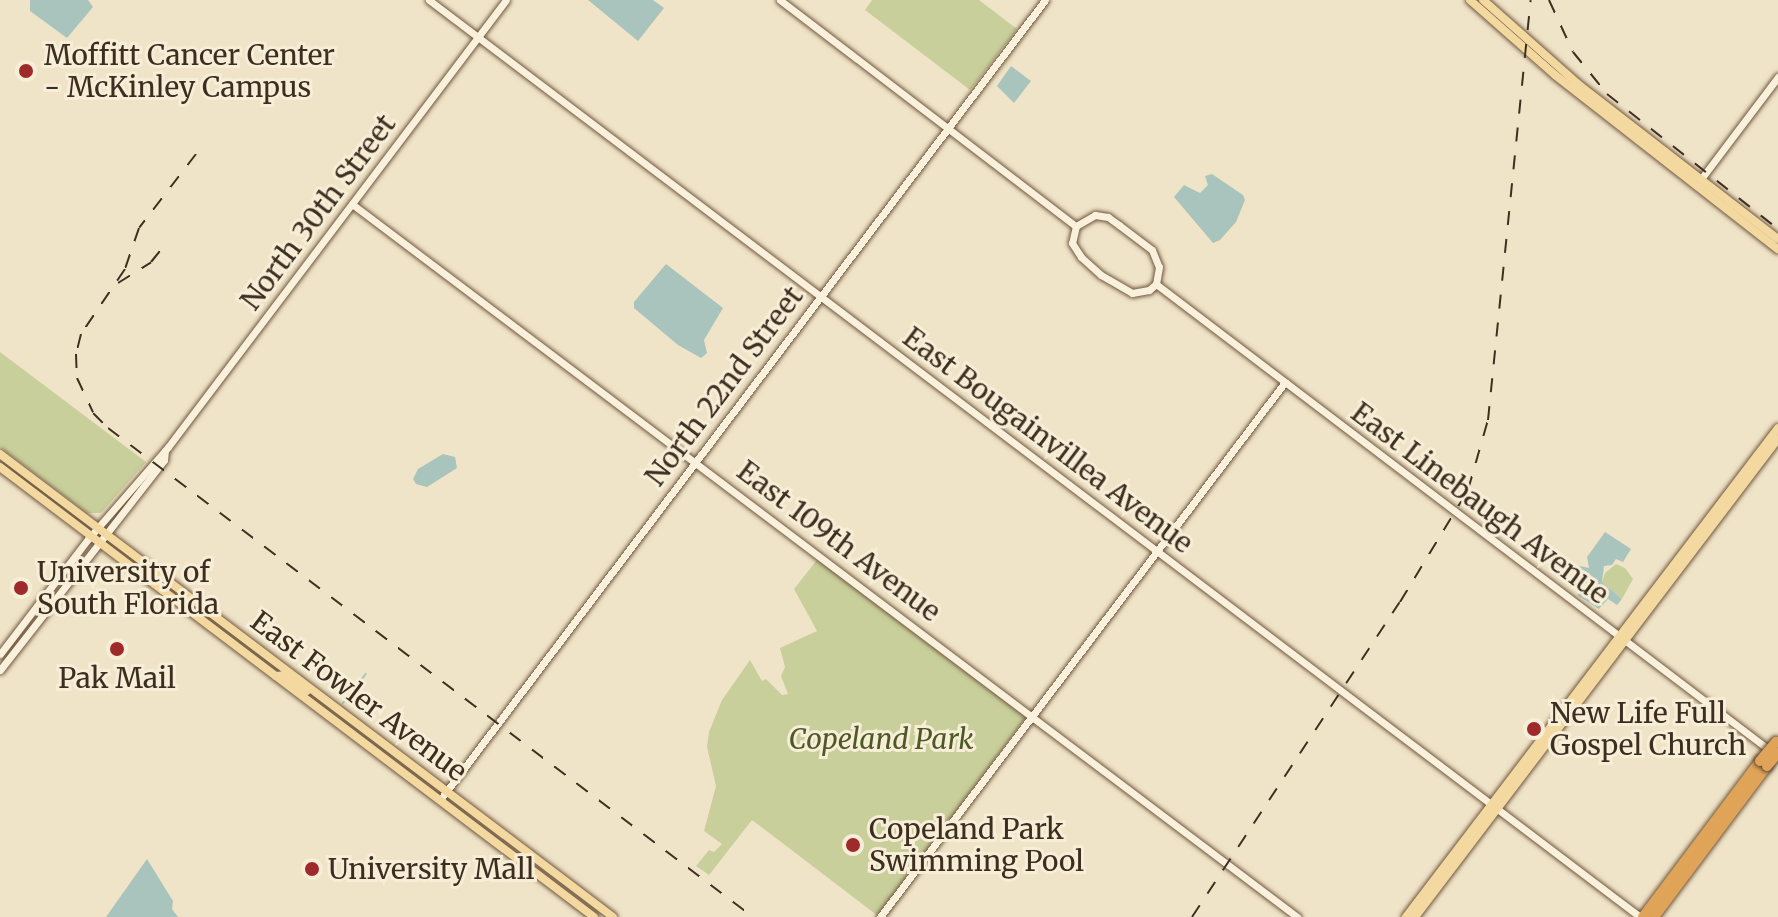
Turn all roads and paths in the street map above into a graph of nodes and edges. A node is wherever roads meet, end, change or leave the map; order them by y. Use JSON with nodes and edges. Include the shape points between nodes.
{"nodes":[{"id":1,"x":429,"y":0,"type":"edge"},
{"id":2,"x":506,"y":0,"type":"edge"},
{"id":3,"x":780,"y":0,"type":"edge"},
{"id":4,"x":1045,"y":0,"type":"edge"},
{"id":5,"x":1470,"y":0,"type":"edge"},
{"id":6,"x":1483,"y":0,"type":"edge"},
{"id":7,"x":1489,"y":15,"type":"junction"},
{"id":8,"x":1517,"y":30,"type":"junction"},
{"id":9,"x":478,"y":37,"type":"junction"},
{"id":10,"x":1540,"y":62,"type":"junction"},
{"id":11,"x":1778,"y":77,"type":"edge"},
{"id":12,"x":1584,"y":88,"type":"junction"},
{"id":13,"x":1604,"y":115,"type":"junction"},
{"id":14,"x":948,"y":128,"type":"junction"},
{"id":15,"x":1635,"y":128,"type":"junction"},
{"id":16,"x":1636,"y":139,"type":"junction"},
{"id":17,"x":1678,"y":161,"type":"junction"},
{"id":18,"x":1700,"y":183,"type":"junction"},
{"id":19,"x":352,"y":204,"type":"junction"},
{"id":20,"x":1076,"y":226,"type":"junction"},
{"id":21,"x":1778,"y":243,"type":"edge"},
{"id":22,"x":1156,"y":284,"type":"junction"},
{"id":23,"x":822,"y":295,"type":"junction"},
{"id":24,"x":1285,"y":382,"type":"junction"},
{"id":25,"x":1778,"y":428,"type":"edge"},
{"id":26,"x":1778,"y":439,"type":"edge"},
{"id":27,"x":165,"y":451,"type":"junction"},
{"id":28,"x":0,"y":454,"type":"edge"},
{"id":29,"x":695,"y":462,"type":"junction"},
{"id":30,"x":0,"y":467,"type":"edge"},
{"id":31,"x":110,"y":513,"type":"junction"},
{"id":32,"x":86,"y":518,"type":"junction"},
{"id":33,"x":77,"y":525,"type":"junction"},
{"id":34,"x":106,"y":528,"type":"junction"},
{"id":35,"x":95,"y":538,"type":"junction"},
{"id":36,"x":81,"y":548,"type":"junction"},
{"id":37,"x":1157,"y":549,"type":"junction"},
{"id":38,"x":114,"y":553,"type":"junction"},
{"id":39,"x":86,"y":557,"type":"junction"},
{"id":40,"x":1623,"y":638,"type":"junction"},
{"id":41,"x":3,"y":643,"type":"edge"},
{"id":42,"x":14,"y":652,"type":"junction"},
{"id":43,"x":0,"y":654,"type":"edge"},
{"id":44,"x":0,"y":670,"type":"edge"},
{"id":45,"x":276,"y":676,"type":"junction"},
{"id":46,"x":323,"y":696,"type":"junction"},
{"id":47,"x":1032,"y":715,"type":"junction"},
{"id":48,"x":1777,"y":747,"type":"edge"},
{"id":49,"x":447,"y":791,"type":"junction"},
{"id":50,"x":440,"y":800,"type":"junction"},
{"id":51,"x":1494,"y":806,"type":"junction"},
{"id":52,"x":1466,"y":837,"type":"junction"},
{"id":53,"x":1461,"y":856,"type":"junction"},
{"id":54,"x":582,"y":908,"type":"junction"},
{"id":55,"x":1649,"y":915,"type":"edge"},
{"id":56,"x":594,"y":917,"type":"edge"},
{"id":57,"x":604,"y":917,"type":"edge"},
{"id":58,"x":613,"y":917,"type":"edge"},
{"id":59,"x":880,"y":917,"type":"edge"},
{"id":60,"x":1297,"y":917,"type":"edge"},
{"id":61,"x":1406,"y":917,"type":"edge"},
{"id":62,"x":1415,"y":917,"type":"edge"}],
"edges":[{"from":1,"to":9,"type":"street","name":"East Bougainvillea Avenue"},
{"from":2,"to":9,"type":"street","name":"North 30th Street"},
{"from":3,"to":14,"type":"street"},
{"from":4,"to":14,"type":"street","name":"North 22nd Street"},
{"from":5,"to":7,"type":"main road"},
{"from":6,"to":8,"type":"main road"},
{"from":7,"to":8,"type":"main road"},
{"from":7,"to":10,"type":"main road"},
{"from":8,"to":12,"type":"main road"},
{"from":9,"to":19,"type":"street","name":"North 30th Street"},
{"from":9,"to":23,"type":"street","name":"East Bougainvillea Avenue"},
{"from":10,"to":12,"type":"main road"},
{"from":10,"to":13,"type":"main road"},
{"from":11,"to":18,"type":"street"},
{"from":12,"to":15,"type":"main road"},
{"from":13,"to":15,"type":"main road"},
{"from":13,"to":16,"type":"main road"},
{"from":14,"to":20,"type":"street"},
{"from":14,"to":23,"type":"street","name":"North 22nd Street"},
{"from":15,"to":17,"type":"main road"},
{"from":16,"to":17,"type":"main road"},
{"from":16,"to":18,"type":"main road"},
{"from":17,"to":18,"type":"main road"},
{"from":18,"to":21,"type":"main road"},
{"from":18,"to":21,"type":"main road","via":[[1744,222]]},
{"from":19,"to":27,"type":"street","name":"North 30th Street"},
{"from":19,"to":29,"type":"street","name":"East 109th Avenue"},
{"from":20,"to":22,"type":"street","via":[[1072,243],[1101,275],[1132,293]]},
{"from":20,"to":22,"type":"street","via":[[1095,215],[1108,217],[1152,250],[1159,267]]},
{"from":22,"to":24,"type":"street","name":"East Linebaugh Avenue"},
{"from":23,"to":29,"type":"street","name":"North 22nd Street"},
{"from":23,"to":37,"type":"street","name":"East Bougainvillea Avenue"},
{"from":24,"to":37,"type":"street"},
{"from":24,"to":40,"type":"street","name":"East Linebaugh Avenue"},
{"from":25,"to":40,"type":"main road"},
{"from":26,"to":40,"type":"main road"},
{"from":27,"to":31,"type":"street","name":"North 30th Street"},
{"from":27,"to":34,"type":"street","name":"North 30th Street","via":[[164,460]]},
{"from":28,"to":32,"type":"main road","name":"East Fowler Avenue"},
{"from":29,"to":47,"type":"street","name":"East 109th Avenue"},
{"from":29,"to":49,"type":"street","name":"North 22nd Street"},
{"from":30,"to":33,"type":"main road","name":"East Fowler Avenue"},
{"from":31,"to":32,"type":"street"},
{"from":31,"to":34,"type":"street","name":"North 30th Street"},
{"from":32,"to":34,"type":"main road","name":"East Fowler Avenue"},
{"from":33,"to":35,"type":"main road","name":"East Fowler Avenue"},
{"from":33,"to":36,"type":"street"},
{"from":34,"to":35,"type":"street"},
{"from":34,"to":46,"type":"main road","name":"East Fowler Avenue"},
{"from":35,"to":36,"type":"street"},
{"from":35,"to":38,"type":"main road","name":"East Fowler Avenue"},
{"from":35,"to":39,"type":"street"},
{"from":36,"to":41,"type":"street"},
{"from":37,"to":47,"type":"street"},
{"from":37,"to":51,"type":"street","name":"East Bougainvillea Avenue"},
{"from":38,"to":39,"type":"street"},
{"from":38,"to":45,"type":"main road","name":"East Fowler Avenue"},
{"from":39,"to":42,"type":"street"},
{"from":40,"to":48,"type":"street","name":"East Linebaugh Avenue"},
{"from":40,"to":51,"type":"main road"},
{"from":41,"to":42,"type":"street"},
{"from":41,"to":43,"type":"street"},
{"from":42,"to":44,"type":"street"},
{"from":45,"to":46,"type":"main road","via":[[285,675]]},
{"from":45,"to":50,"type":"main road","name":"East Fowler Avenue"},
{"from":46,"to":49,"type":"main road","name":"East Fowler Avenue"},
{"from":47,"to":59,"type":"street"},
{"from":47,"to":60,"type":"street","name":"East 109th Avenue"},
{"from":48,"to":55,"type":"highway","bridge":true},
{"from":49,"to":50,"type":"street","name":"North 22nd Street"},
{"from":49,"to":58,"type":"main road","name":"East Fowler Avenue"},
{"from":50,"to":54,"type":"main road","name":"East Fowler Avenue"},
{"from":51,"to":52,"type":"main road"},
{"from":51,"to":53,"type":"main road"},
{"from":51,"to":55,"type":"street","name":"East Bougainvillea Avenue"},
{"from":52,"to":53,"type":"main road"},
{"from":52,"to":61,"type":"main road"},
{"from":53,"to":62,"type":"main road"},
{"from":54,"to":56,"type":"main road","name":"East Fowler Avenue"},
{"from":54,"to":57,"type":"main road"}]}
